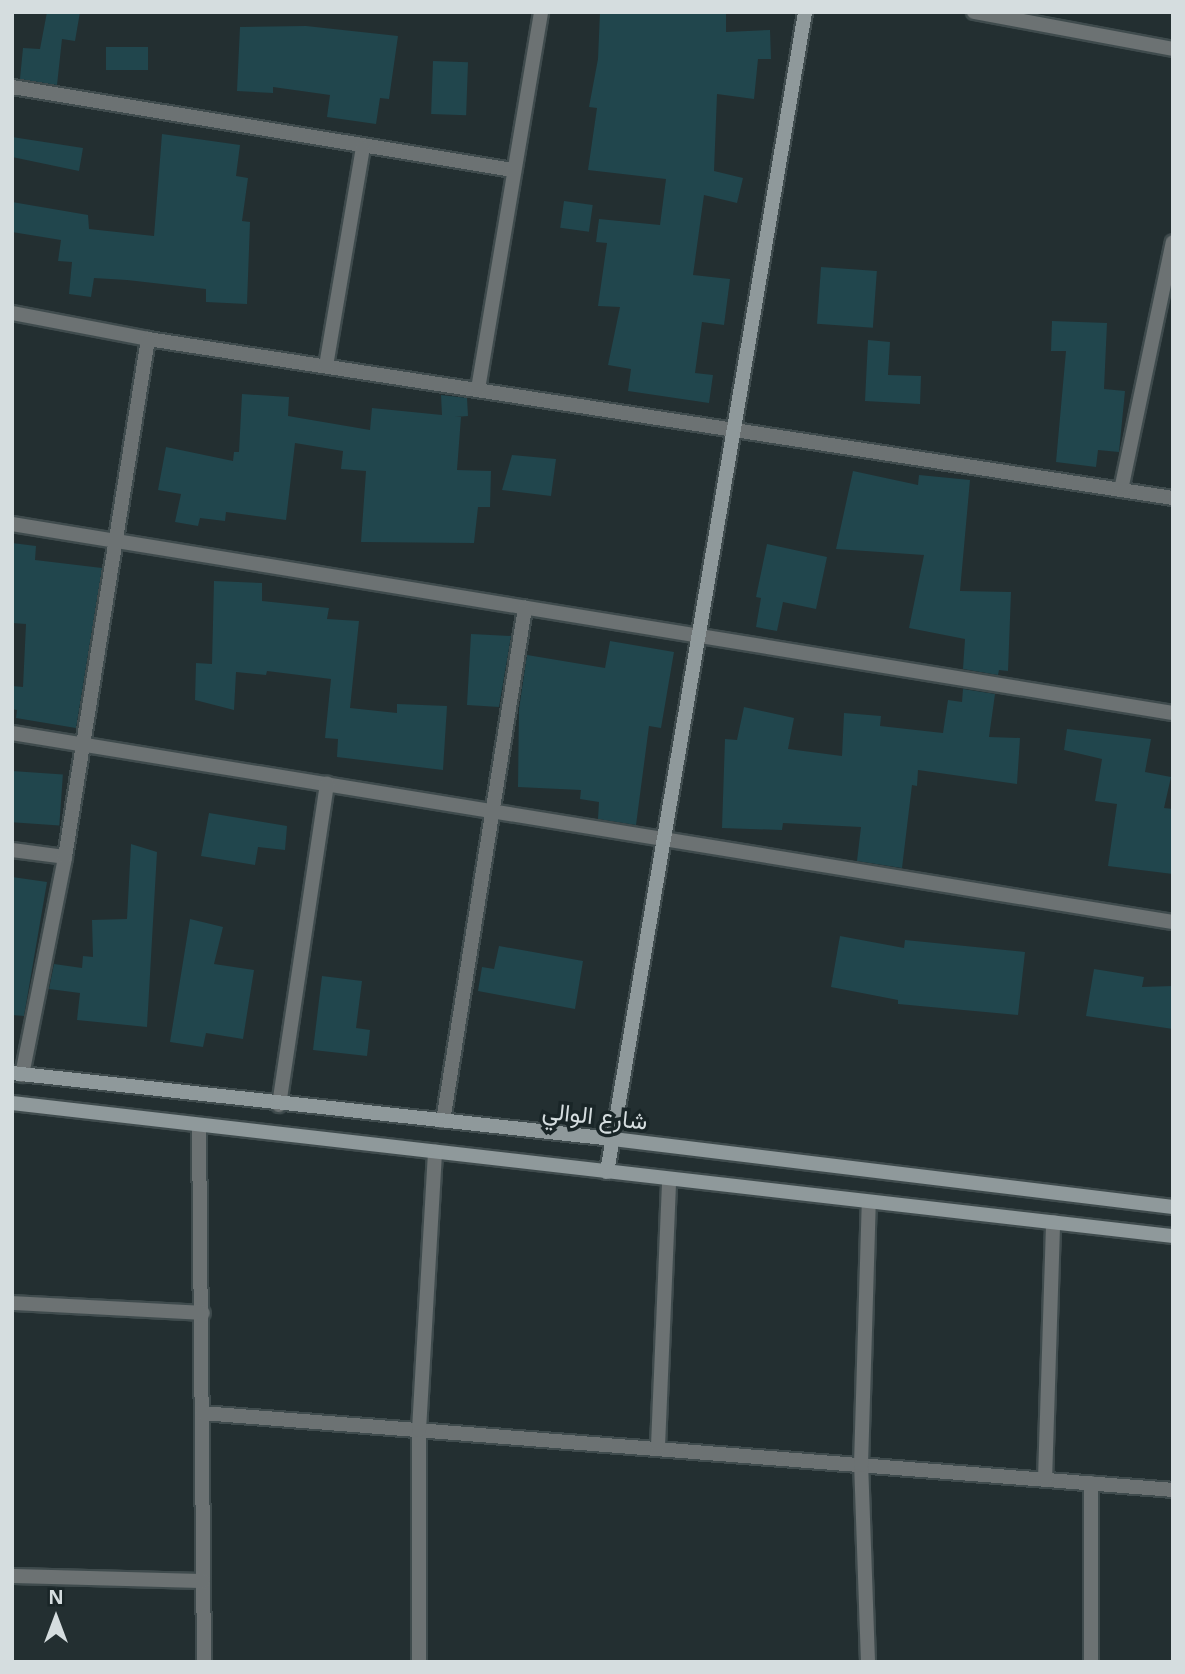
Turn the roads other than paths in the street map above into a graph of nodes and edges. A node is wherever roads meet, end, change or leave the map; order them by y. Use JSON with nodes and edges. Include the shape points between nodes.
{"nodes":[{"id":1,"x":541,"y":12,"type":"edge"},
{"id":2,"x":805,"y":12,"type":"edge"},
{"id":3,"x":974,"y":12,"type":"edge"},
{"id":4,"x":1173,"y":49,"type":"edge"},
{"id":5,"x":12,"y":88,"type":"edge"},
{"id":6,"x":363,"y":148,"type":"junction"},
{"id":7,"x":513,"y":170,"type":"junction"},
{"id":8,"x":1173,"y":242,"type":"edge"},
{"id":9,"x":1169,"y":274,"type":"edge"},
{"id":10,"x":12,"y":313,"type":"edge"},
{"id":11,"x":148,"y":339,"type":"junction"},
{"id":12,"x":326,"y":366,"type":"junction"},
{"id":13,"x":478,"y":388,"type":"junction"},
{"id":14,"x":735,"y":429,"type":"junction"},
{"id":15,"x":1121,"y":490,"type":"junction"},
{"id":16,"x":1173,"y":498,"type":"edge"},
{"id":17,"x":12,"y":524,"type":"edge"},
{"id":18,"x":116,"y":544,"type":"junction"},
{"id":19,"x":524,"y":608,"type":"junction"},
{"id":20,"x":700,"y":638,"type":"junction"},
{"id":21,"x":1173,"y":713,"type":"edge"},
{"id":22,"x":12,"y":733,"type":"edge"},
{"id":23,"x":83,"y":745,"type":"junction"},
{"id":24,"x":327,"y":785,"type":"junction"},
{"id":25,"x":492,"y":811,"type":"junction"},
{"id":26,"x":662,"y":839,"type":"junction"},
{"id":27,"x":12,"y":850,"type":"edge"},
{"id":28,"x":65,"y":857,"type":"junction"},
{"id":29,"x":1173,"y":922,"type":"edge"},
{"id":30,"x":17,"y":1074,"type":"edge"},
{"id":31,"x":12,"y":1103,"type":"edge"},
{"id":32,"x":279,"y":1105,"type":"junction"},
{"id":33,"x":443,"y":1121,"type":"junction"},
{"id":34,"x":199,"y":1125,"type":"junction"},
{"id":35,"x":613,"y":1139,"type":"junction"},
{"id":36,"x":435,"y":1151,"type":"junction"},
{"id":37,"x":607,"y":1172,"type":"junction"},
{"id":38,"x":669,"y":1179,"type":"junction"},
{"id":39,"x":869,"y":1202,"type":"junction"},
{"id":40,"x":1173,"y":1207,"type":"edge"},
{"id":41,"x":1052,"y":1223,"type":"junction"},
{"id":42,"x":1173,"y":1236,"type":"edge"},
{"id":43,"x":12,"y":1303,"type":"edge"},
{"id":44,"x":204,"y":1313,"type":"junction"},
{"id":45,"x":202,"y":1413,"type":"junction"},
{"id":46,"x":419,"y":1430,"type":"junction"},
{"id":47,"x":658,"y":1446,"type":"junction"},
{"id":48,"x":861,"y":1465,"type":"junction"},
{"id":49,"x":1045,"y":1480,"type":"junction"},
{"id":50,"x":1091,"y":1483,"type":"junction"},
{"id":51,"x":1173,"y":1490,"type":"edge"},
{"id":52,"x":12,"y":1576,"type":"edge"},
{"id":53,"x":203,"y":1581,"type":"junction"},
{"id":54,"x":204,"y":1662,"type":"edge"},
{"id":55,"x":419,"y":1662,"type":"edge"},
{"id":56,"x":867,"y":1662,"type":"edge"},
{"id":57,"x":1091,"y":1662,"type":"edge"}],
"edges":[{"from":1,"to":7,"type":"street"},
{"from":2,"to":14,"type":"street"},
{"from":3,"to":4,"type":"street"},
{"from":5,"to":6,"type":"street"},
{"from":6,"to":7,"type":"street"},
{"from":6,"to":12,"type":"street"},
{"from":7,"to":13,"type":"street"},
{"from":8,"to":9,"type":"street"},
{"from":9,"to":15,"type":"street"},
{"from":10,"to":11,"type":"street"},
{"from":11,"to":12,"type":"street"},
{"from":11,"to":18,"type":"street"},
{"from":12,"to":13,"type":"street"},
{"from":13,"to":14,"type":"street"},
{"from":14,"to":15,"type":"street"},
{"from":14,"to":20,"type":"street"},
{"from":15,"to":16,"type":"street"},
{"from":17,"to":18,"type":"street"},
{"from":18,"to":19,"type":"street"},
{"from":18,"to":23,"type":"street"},
{"from":19,"to":20,"type":"street"},
{"from":19,"to":25,"type":"street"},
{"from":20,"to":21,"type":"street"},
{"from":20,"to":26,"type":"street"},
{"from":22,"to":23,"type":"street"},
{"from":23,"to":24,"type":"street"},
{"from":23,"to":28,"type":"street"},
{"from":24,"to":25,"type":"street"},
{"from":24,"to":32,"type":"street"},
{"from":25,"to":26,"type":"street"},
{"from":25,"to":33,"type":"street"},
{"from":26,"to":29,"type":"street"},
{"from":26,"to":35,"type":"street"},
{"from":27,"to":28,"type":"street"},
{"from":28,"to":30,"type":"street"},
{"from":30,"to":32,"type":"street","name":"شارع الوالي"},
{"from":31,"to":34,"type":"street"},
{"from":32,"to":33,"type":"street","name":"شارع الوالي"},
{"from":33,"to":35,"type":"street","name":"شارع الوالي"},
{"from":34,"to":36,"type":"street"},
{"from":34,"to":44,"type":"street"},
{"from":35,"to":37,"type":"street"},
{"from":35,"to":40,"type":"street","name":"شارع الوالي"},
{"from":36,"to":37,"type":"street"},
{"from":36,"to":46,"type":"street"},
{"from":37,"to":38,"type":"street"},
{"from":38,"to":39,"type":"street"},
{"from":38,"to":47,"type":"street"},
{"from":39,"to":41,"type":"street"},
{"from":39,"to":48,"type":"street"},
{"from":41,"to":42,"type":"street"},
{"from":41,"to":49,"type":"street"},
{"from":43,"to":44,"type":"street"},
{"from":44,"to":45,"type":"street"},
{"from":45,"to":46,"type":"street"},
{"from":45,"to":53,"type":"street"},
{"from":46,"to":47,"type":"street"},
{"from":46,"to":55,"type":"street"},
{"from":47,"to":48,"type":"street"},
{"from":48,"to":49,"type":"street"},
{"from":48,"to":56,"type":"street"},
{"from":49,"to":50,"type":"street"},
{"from":50,"to":51,"type":"street"},
{"from":50,"to":57,"type":"street"},
{"from":52,"to":53,"type":"street"},
{"from":53,"to":54,"type":"street"}]}
